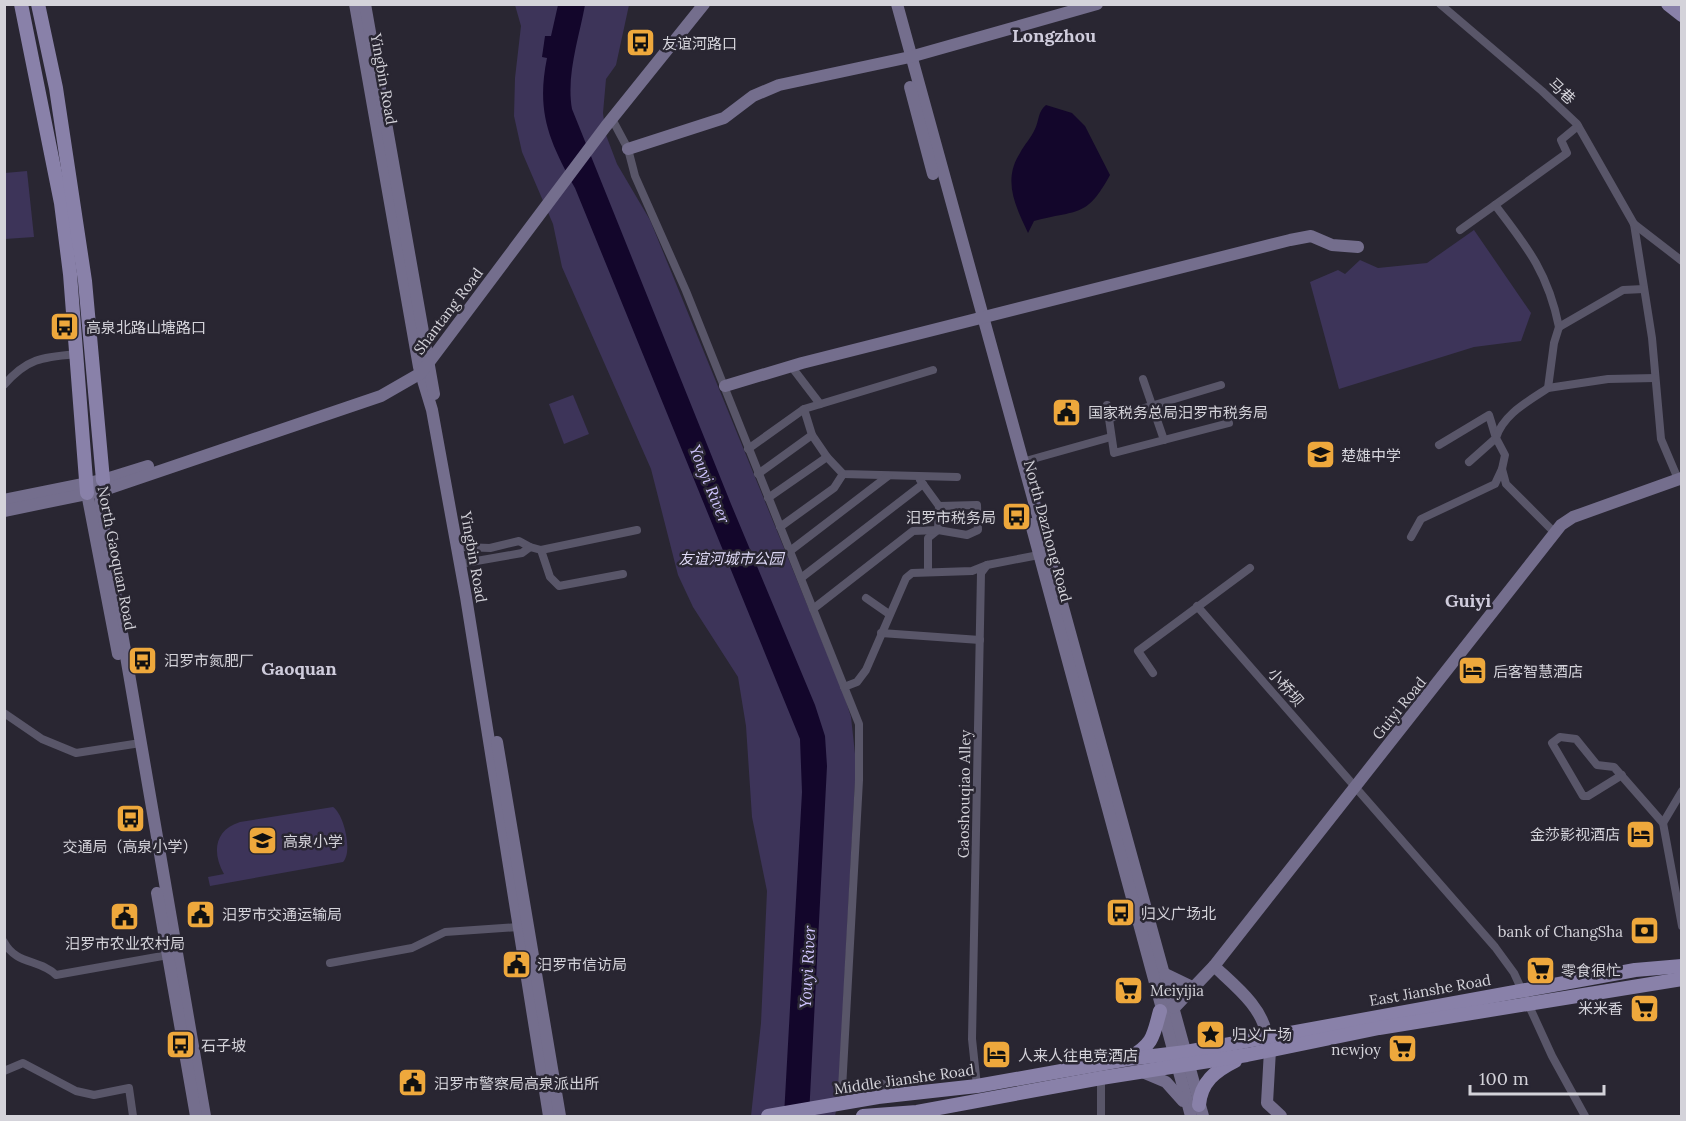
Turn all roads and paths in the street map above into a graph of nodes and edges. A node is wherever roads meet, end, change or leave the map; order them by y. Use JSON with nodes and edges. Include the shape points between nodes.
{"nodes":[{"id":1,"x":21,"y":4,"type":"edge"},
{"id":2,"x":38,"y":4,"type":"edge"},
{"id":3,"x":355,"y":4,"type":"edge"},
{"id":4,"x":365,"y":4,"type":"edge"},
{"id":5,"x":695,"y":4,"type":"edge"},
{"id":6,"x":704,"y":4,"type":"edge"},
{"id":7,"x":888,"y":4,"type":"edge"},
{"id":8,"x":897,"y":4,"type":"edge"},
{"id":9,"x":1097,"y":4,"type":"edge"},
{"id":10,"x":1440,"y":4,"type":"edge"},
{"id":11,"x":1668,"y":4,"type":"edge"},
{"id":12,"x":1682,"y":15,"type":"edge"},
{"id":13,"x":906,"y":58,"type":"junction"},
{"id":14,"x":612,"y":120,"type":"junction"},
{"id":15,"x":1578,"y":126,"type":"junction"},
{"id":16,"x":597,"y":132,"type":"junction"},
{"id":17,"x":628,"y":149,"type":"junction"},
{"id":18,"x":1495,"y":205,"type":"junction"},
{"id":19,"x":1634,"y":224,"type":"junction"},
{"id":20,"x":1460,"y":230,"type":"dead end"},
{"id":21,"x":1359,"y":247,"type":"dead end"},
{"id":22,"x":1682,"y":261,"type":"edge"},
{"id":23,"x":1644,"y":289,"type":"junction"},
{"id":24,"x":978,"y":320,"type":"junction"},
{"id":25,"x":1559,"y":327,"type":"junction"},
{"id":26,"x":76,"y":354,"type":"junction"},
{"id":27,"x":424,"y":365,"type":"junction"},
{"id":28,"x":791,"y":366,"type":"junction"},
{"id":29,"x":933,"y":370,"type":"dead end"},
{"id":30,"x":1655,"y":378,"type":"junction"},
{"id":31,"x":1143,"y":380,"type":"dead end"},
{"id":32,"x":4,"y":385,"type":"edge"},
{"id":33,"x":1221,"y":385,"type":"dead end"},
{"id":34,"x":725,"y":386,"type":"junction"},
{"id":35,"x":1548,"y":388,"type":"junction"},
{"id":36,"x":820,"y":404,"type":"junction"},
{"id":37,"x":1107,"y":405,"type":"dead end"},
{"id":38,"x":1152,"y":406,"type":"junction"},
{"id":39,"x":804,"y":409,"type":"junction"},
{"id":40,"x":1110,"y":418,"type":"junction"},
{"id":41,"x":1229,"y":423,"type":"dead end"},
{"id":42,"x":812,"y":435,"type":"junction"},
{"id":43,"x":1111,"y":437,"type":"junction"},
{"id":44,"x":1496,"y":438,"type":"junction"},
{"id":45,"x":1164,"y":440,"type":"junction"},
{"id":46,"x":1439,"y":445,"type":"dead end"},
{"id":47,"x":748,"y":449,"type":"junction"},
{"id":48,"x":827,"y":457,"type":"junction"},
{"id":49,"x":1022,"y":462,"type":"junction"},
{"id":50,"x":1469,"y":462,"type":"dead end"},
{"id":51,"x":1502,"y":469,"type":"junction"},
{"id":52,"x":758,"y":474,"type":"junction"},
{"id":53,"x":843,"y":474,"type":"junction"},
{"id":54,"x":888,"y":475,"type":"junction"},
{"id":55,"x":957,"y":477,"type":"dead end"},
{"id":56,"x":1680,"y":480,"type":"edge"},
{"id":57,"x":920,"y":481,"type":"junction"},
{"id":58,"x":94,"y":487,"type":"junction"},
{"id":59,"x":768,"y":498,"type":"junction"},
{"id":60,"x":4,"y":500,"type":"edge"},
{"id":61,"x":939,"y":506,"type":"junction"},
{"id":62,"x":4,"y":511,"type":"edge"},
{"id":63,"x":780,"y":527,"type":"junction"},
{"id":64,"x":637,"y":530,"type":"dead end"},
{"id":65,"x":938,"y":530,"type":"junction"},
{"id":66,"x":1555,"y":533,"type":"junction"},
{"id":67,"x":1411,"y":537,"type":"dead end"},
{"id":68,"x":462,"y":547,"type":"junction"},
{"id":69,"x":530,"y":547,"type":"junction"},
{"id":70,"x":541,"y":550,"type":"junction"},
{"id":71,"x":790,"y":551,"type":"junction"},
{"id":72,"x":1043,"y":554,"type":"junction"},
{"id":73,"x":465,"y":563,"type":"junction"},
{"id":74,"x":987,"y":565,"type":"junction"},
{"id":75,"x":1250,"y":568,"type":"dead end"},
{"id":76,"x":928,"y":572,"type":"junction"},
{"id":77,"x":623,"y":574,"type":"dead end"},
{"id":78,"x":801,"y":578,"type":"junction"},
{"id":79,"x":866,"y":598,"type":"dead end"},
{"id":80,"x":1197,"y":606,"type":"junction"},
{"id":81,"x":813,"y":609,"type":"junction"},
{"id":82,"x":889,"y":614,"type":"junction"},
{"id":83,"x":880,"y":633,"type":"junction"},
{"id":84,"x":980,"y":640,"type":"junction"},
{"id":85,"x":1154,"y":673,"type":"dead end"},
{"id":86,"x":844,"y":687,"type":"junction"},
{"id":87,"x":4,"y":713,"type":"edge"},
{"id":88,"x":134,"y":744,"type":"junction"},
{"id":89,"x":1622,"y":775,"type":"junction"},
{"id":90,"x":1356,"y":789,"type":"junction"},
{"id":91,"x":1682,"y":791,"type":"edge"},
{"id":92,"x":1663,"y":823,"type":"junction"},
{"id":93,"x":1682,"y":926,"type":"edge"},
{"id":94,"x":519,"y":927,"type":"junction"},
{"id":95,"x":4,"y":942,"type":"edge"},
{"id":96,"x":168,"y":955,"type":"junction"},
{"id":97,"x":330,"y":963,"type":"dead end"},
{"id":98,"x":1216,"y":967,"type":"junction"},
{"id":99,"x":1681,"y":971,"type":"edge"},
{"id":100,"x":1165,"y":974,"type":"junction"},
{"id":101,"x":1194,"y":988,"type":"junction"},
{"id":102,"x":1524,"y":997,"type":"junction"},
{"id":103,"x":1160,"y":1011,"type":"junction"},
{"id":104,"x":1175,"y":1011,"type":"junction"},
{"id":105,"x":1269,"y":1044,"type":"junction"},
{"id":106,"x":1247,"y":1055,"type":"junction"},
{"id":107,"x":1128,"y":1059,"type":"junction"},
{"id":108,"x":1181,"y":1059,"type":"junction"},
{"id":109,"x":4,"y":1071,"type":"edge"},
{"id":110,"x":1140,"y":1071,"type":"junction"},
{"id":111,"x":1101,"y":1078,"type":"junction"},
{"id":112,"x":977,"y":1086,"type":"junction"},
{"id":113,"x":913,"y":1095,"type":"junction"},
{"id":114,"x":1267,"y":1103,"type":"junction"},
{"id":115,"x":1195,"y":1112,"type":"edge"},
{"id":116,"x":915,"y":1114,"type":"edge"},
{"id":117,"x":1582,"y":1114,"type":"edge"},
{"id":118,"x":133,"y":1116,"type":"edge"},
{"id":119,"x":196,"y":1116,"type":"edge"},
{"id":120,"x":205,"y":1116,"type":"edge"},
{"id":121,"x":549,"y":1116,"type":"edge"},
{"id":122,"x":560,"y":1116,"type":"edge"},
{"id":123,"x":768,"y":1116,"type":"edge"},
{"id":124,"x":863,"y":1116,"type":"edge"},
{"id":125,"x":1101,"y":1116,"type":"edge"},
{"id":126,"x":1281,"y":1116,"type":"edge"},
{"id":127,"x":1288,"y":1116,"type":"edge"},
{"id":128,"x":1571,"y":1116,"type":"edge"}],
"edges":[{"from":1,"to":26,"type":"main road","name":"North Gaoquan Road","via":[[61,203]]},
{"from":2,"to":58,"type":"main road","name":"North Gaoquan Road","via":[[63,133],[85,281]]},
{"from":3,"to":27,"type":"main road","name":"Yingbin Road"},
{"from":4,"to":27,"type":"main road","name":"Yingbin Road"},
{"from":5,"to":16,"type":"main road","name":"Shantang Road"},
{"from":6,"to":14,"type":"main road","name":"Shantang Road"},
{"from":7,"to":13,"type":"main road","name":"North Dazhong Road"},
{"from":8,"to":13,"type":"main road","name":"North Dazhong Road"},
{"from":9,"to":13,"type":"main road"},
{"from":10,"to":15,"type":"street","name":"马巷"},
{"from":11,"to":12,"type":"main road"},
{"from":13,"to":17,"type":"main road","via":[[779,85],[753,96],[724,118]]},
{"from":13,"to":24,"type":"main road","name":"North Dazhong Road"},
{"from":14,"to":16,"type":"main road","name":"Shantang Road"},
{"from":14,"to":17,"type":"street"},
{"from":15,"to":18,"type":"street","via":[[1561,140],[1567,153]]},
{"from":15,"to":19,"type":"street","name":"马巷"},
{"from":16,"to":27,"type":"main road","name":"Shantang Road"},
{"from":17,"to":34,"type":"street","via":[[635,176]]},
{"from":18,"to":20,"type":"street"},
{"from":18,"to":25,"type":"street","via":[[1535,258],[1553,298]]},
{"from":19,"to":22,"type":"street"},
{"from":19,"to":23,"type":"street"},
{"from":21,"to":24,"type":"main road","via":[[1332,245],[1311,236],[1290,240]]},
{"from":23,"to":25,"type":"street","via":[[1623,290]]},
{"from":23,"to":30,"type":"street"},
{"from":24,"to":28,"type":"main road"},
{"from":24,"to":49,"type":"main road","name":"North Dazhong Road"},
{"from":24,"to":72,"type":"main road","name":"North Dazhong Road"},
{"from":25,"to":35,"type":"street"},
{"from":26,"to":32,"type":"street","via":[[43,357],[24,365]]},
{"from":26,"to":58,"type":"main road","name":"North Gaoquan Road"},
{"from":27,"to":58,"type":"main road","name":"Shantang Road","via":[[380,392]]},
{"from":27,"to":68,"type":"main road","name":"Yingbin Road"},
{"from":27,"to":94,"type":"main road","name":"Yingbin Road"},
{"from":28,"to":34,"type":"main road"},
{"from":28,"to":36,"type":"street"},
{"from":29,"to":36,"type":"street"},
{"from":30,"to":35,"type":"street","via":[[1608,379]]},
{"from":30,"to":56,"type":"street","via":[[1660,439]]},
{"from":31,"to":38,"type":"street"},
{"from":33,"to":38,"type":"street"},
{"from":34,"to":47,"type":"street"},
{"from":35,"to":44,"type":"street","via":[[1504,421]]},
{"from":36,"to":39,"type":"street"},
{"from":37,"to":40,"type":"street"},
{"from":38,"to":40,"type":"street"},
{"from":38,"to":45,"type":"street"},
{"from":39,"to":42,"type":"street"},
{"from":39,"to":47,"type":"street"},
{"from":40,"to":43,"type":"street"},
{"from":41,"to":45,"type":"street"},
{"from":42,"to":48,"type":"street"},
{"from":42,"to":52,"type":"street"},
{"from":43,"to":45,"type":"street","via":[[1114,453]]},
{"from":43,"to":49,"type":"street"},
{"from":44,"to":46,"type":"street","via":[[1489,415]]},
{"from":44,"to":50,"type":"street"},
{"from":44,"to":51,"type":"street","via":[[1504,455]]},
{"from":47,"to":52,"type":"street"},
{"from":48,"to":53,"type":"street"},
{"from":48,"to":59,"type":"street"},
{"from":49,"to":72,"type":"main road","name":"North Dazhong Road"},
{"from":51,"to":66,"type":"street","via":[[1506,484]]},
{"from":51,"to":67,"type":"street","via":[[1495,484],[1421,519]]},
{"from":52,"to":59,"type":"street"},
{"from":53,"to":54,"type":"street"},
{"from":53,"to":63,"type":"street","via":[[834,488]]},
{"from":54,"to":57,"type":"street"},
{"from":54,"to":71,"type":"street"},
{"from":55,"to":57,"type":"street"},
{"from":56,"to":66,"type":"main road","name":"Guiyi Road","via":[[1573,517]]},
{"from":56,"to":90,"type":"main road","via":[[1563,529]]},
{"from":57,"to":61,"type":"street"},
{"from":57,"to":78,"type":"street"},
{"from":58,"to":60,"type":"main road","name":"Shantang Road"},
{"from":58,"to":62,"type":"main road","name":"Shantang Road"},
{"from":58,"to":88,"type":"main road","name":"North Gaoquan Road"},
{"from":58,"to":120,"type":"main road","name":"North Gaoquan Road"},
{"from":59,"to":63,"type":"street"},
{"from":61,"to":65,"type":"street"},
{"from":61,"to":65,"type":"street","via":[[977,506],[978,530],[967,535]]},
{"from":63,"to":71,"type":"street"},
{"from":64,"to":70,"type":"street"},
{"from":65,"to":76,"type":"street","via":[[928,538]]},
{"from":65,"to":81,"type":"street","via":[[913,531]]},
{"from":66,"to":90,"type":"main road","name":"Guiyi Road"},
{"from":68,"to":69,"type":"street","via":[[490,548],[519,541]]},
{"from":68,"to":73,"type":"main road","name":"Yingbin Road"},
{"from":69,"to":70,"type":"street"},
{"from":69,"to":73,"type":"street","via":[[522,553]]},
{"from":70,"to":77,"type":"street","via":[[550,577],[559,586]]},
{"from":71,"to":78,"type":"street"},
{"from":72,"to":74,"type":"street"},
{"from":72,"to":100,"type":"main road","name":"North Dazhong Road"},
{"from":72,"to":103,"type":"main road","name":"North Dazhong Road"},
{"from":73,"to":122,"type":"main road","name":"Yingbin Road"},
{"from":74,"to":76,"type":"street","via":[[972,571]]},
{"from":74,"to":84,"type":"street","name":"Gaoshouqiao Alley","via":[[981,573]]},
{"from":75,"to":80,"type":"street"},
{"from":76,"to":82,"type":"street","via":[[912,573],[906,578]]},
{"from":78,"to":81,"type":"street"},
{"from":79,"to":82,"type":"street"},
{"from":80,"to":85,"type":"street","via":[[1138,651]]},
{"from":80,"to":90,"type":"street","name":"小桥坝"},
{"from":81,"to":86,"type":"street"},
{"from":82,"to":83,"type":"street"},
{"from":83,"to":84,"type":"street"},
{"from":83,"to":86,"type":"street","via":[[866,670],[857,682]]},
{"from":84,"to":112,"type":"street","name":"Gaoshouqiao Alley","via":[[972,1039]]},
{"from":86,"to":113,"type":"street","via":[[859,724],[859,780],[842,1089],[880,1083]]},
{"from":87,"to":88,"type":"street","via":[[42,739],[76,753]]},
{"from":88,"to":96,"type":"main road","name":"North Gaoquan Road"},
{"from":89,"to":89,"type":"street","via":[[1614,767],[1597,765],[1576,740],[1560,737],[1552,743],[1583,796]]},
{"from":89,"to":92,"type":"street"},
{"from":90,"to":98,"type":"main road"},
{"from":90,"to":102,"type":"street","name":"小桥坝","via":[[1495,946]]},
{"from":91,"to":92,"type":"street"},
{"from":92,"to":93,"type":"street"},
{"from":94,"to":97,"type":"street","via":[[445,932],[412,948]]},
{"from":94,"to":121,"type":"main road","name":"Yingbin Road"},
{"from":95,"to":96,"type":"street","via":[[18,959],[50,969],[56,975]]},
{"from":96,"to":119,"type":"main road","name":"North Gaoquan Road"},
{"from":98,"to":101,"type":"main road"},
{"from":98,"to":104,"type":"main road"},
{"from":98,"to":105,"type":"main road","via":[[1256,1008],[1265,1023]]},
{"from":99,"to":102,"type":"main road","name":"East Jianshe Road","via":[[1638,988]]},
{"from":100,"to":101,"type":"main road"},
{"from":100,"to":104,"type":"main road","name":"North Dazhong Road"},
{"from":101,"to":104,"type":"main road"},
{"from":102,"to":105,"type":"main road","name":"East Jianshe Road"},
{"from":102,"to":117,"type":"street","name":"小桥坝"},
{"from":103,"to":107,"type":"main road","via":[[1153,1039]]},
{"from":103,"to":108,"type":"main road","name":"North Dazhong Road"},
{"from":104,"to":108,"type":"main road","name":"North Dazhong Road"},
{"from":105,"to":106,"type":"main road","name":"East Jianshe Road"},
{"from":105,"to":108,"type":"main road","name":"East Jianshe Road"},
{"from":105,"to":114,"type":"main road"},
{"from":106,"to":108,"type":"main road","name":"East Jianshe Road"},
{"from":106,"to":115,"type":"main road","via":[[1211,1075]]},
{"from":107,"to":108,"type":"main road","name":"Middle Jianshe Road"},
{"from":107,"to":112,"type":"main road","name":"Middle Jianshe Road"},
{"from":108,"to":110,"type":"main road","name":"Middle Jianshe Road"},
{"from":108,"to":115,"type":"main road"},
{"from":109,"to":118,"type":"street","via":[[23,1064],[56,1082],[94,1095],[129,1088]]},
{"from":110,"to":111,"type":"main road","name":"Middle Jianshe Road"},
{"from":110,"to":115,"type":"main road","via":[[1166,1082]]},
{"from":111,"to":116,"type":"main road","name":"Middle Jianshe Road"},
{"from":111,"to":125,"type":"street"},
{"from":112,"to":113,"type":"main road","name":"Middle Jianshe Road"},
{"from":113,"to":123,"type":"main road","name":"Middle Jianshe Road","via":[[878,1097]]},
{"from":114,"to":126,"type":"main road"},
{"from":114,"to":127,"type":"main road"},
{"from":116,"to":124,"type":"main road","name":"Middle Jianshe Road"},
{"from":117,"to":128,"type":"street"}]}
